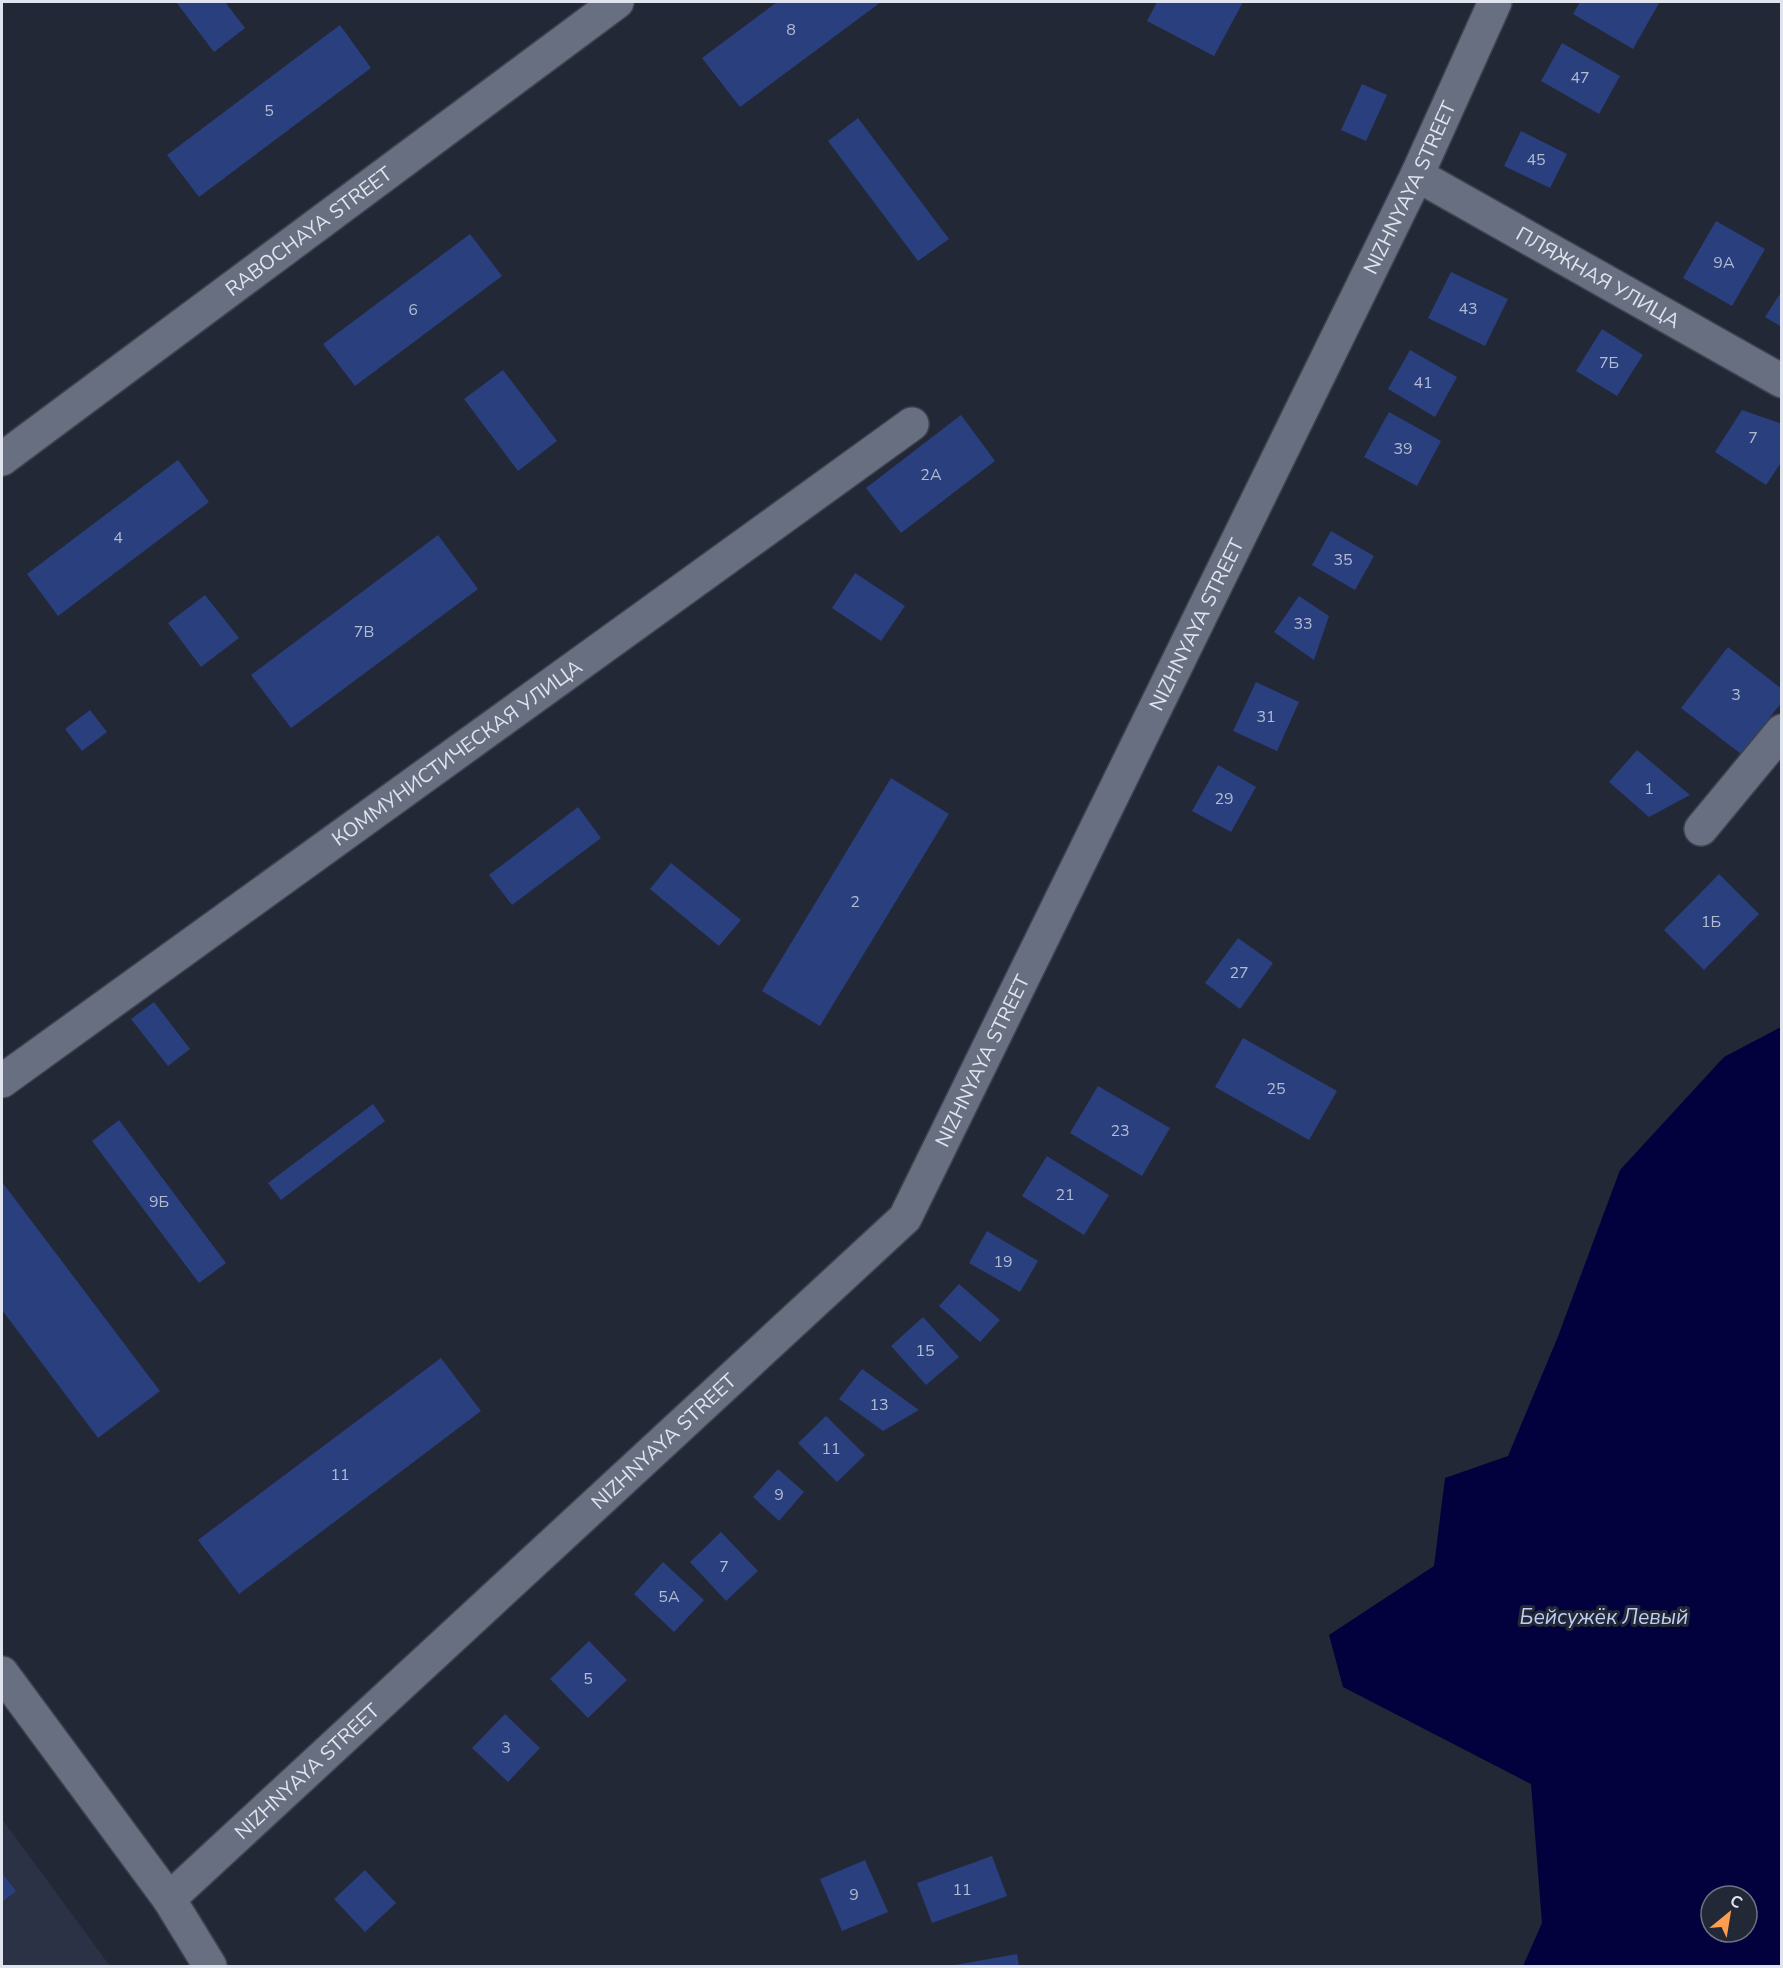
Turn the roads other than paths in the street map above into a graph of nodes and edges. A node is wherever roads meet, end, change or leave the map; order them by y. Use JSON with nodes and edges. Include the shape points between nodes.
{"nodes":[{"id":1,"x":617,"y":2,"type":"edge"},
{"id":2,"x":1495,"y":2,"type":"edge"},
{"id":3,"x":1416,"y":175,"type":"junction"},
{"id":4,"x":1782,"y":381,"type":"edge"},
{"id":5,"x":912,"y":424,"type":"dead end"},
{"id":6,"x":2,"y":459,"type":"edge"},
{"id":7,"x":1782,"y":731,"type":"edge"},
{"id":8,"x":1701,"y":829,"type":"dead end"},
{"id":9,"x":2,"y":1081,"type":"edge"},
{"id":10,"x":2,"y":1673,"type":"edge"},
{"id":11,"x":169,"y":1899,"type":"junction"},
{"id":12,"x":210,"y":1966,"type":"edge"}],
"edges":[{"from":1,"to":6,"type":"street","name":"RABOCHAYA STREET"},
{"from":2,"to":3,"type":"street","name":"NIZHNYAYA STREET"},
{"from":3,"to":4,"type":"street","name":"ПЛЯЖНАЯ УЛИЦА"},
{"from":3,"to":11,"type":"street","name":"NIZHNYAYA STREET","via":[[905,1218]]},
{"from":5,"to":9,"type":"street","name":"КОММУНИСТИЧЕСКАЯ УЛИЦА"},
{"from":7,"to":8,"type":"street"},
{"from":10,"to":11,"type":"street"},
{"from":11,"to":12,"type":"street"}]}
